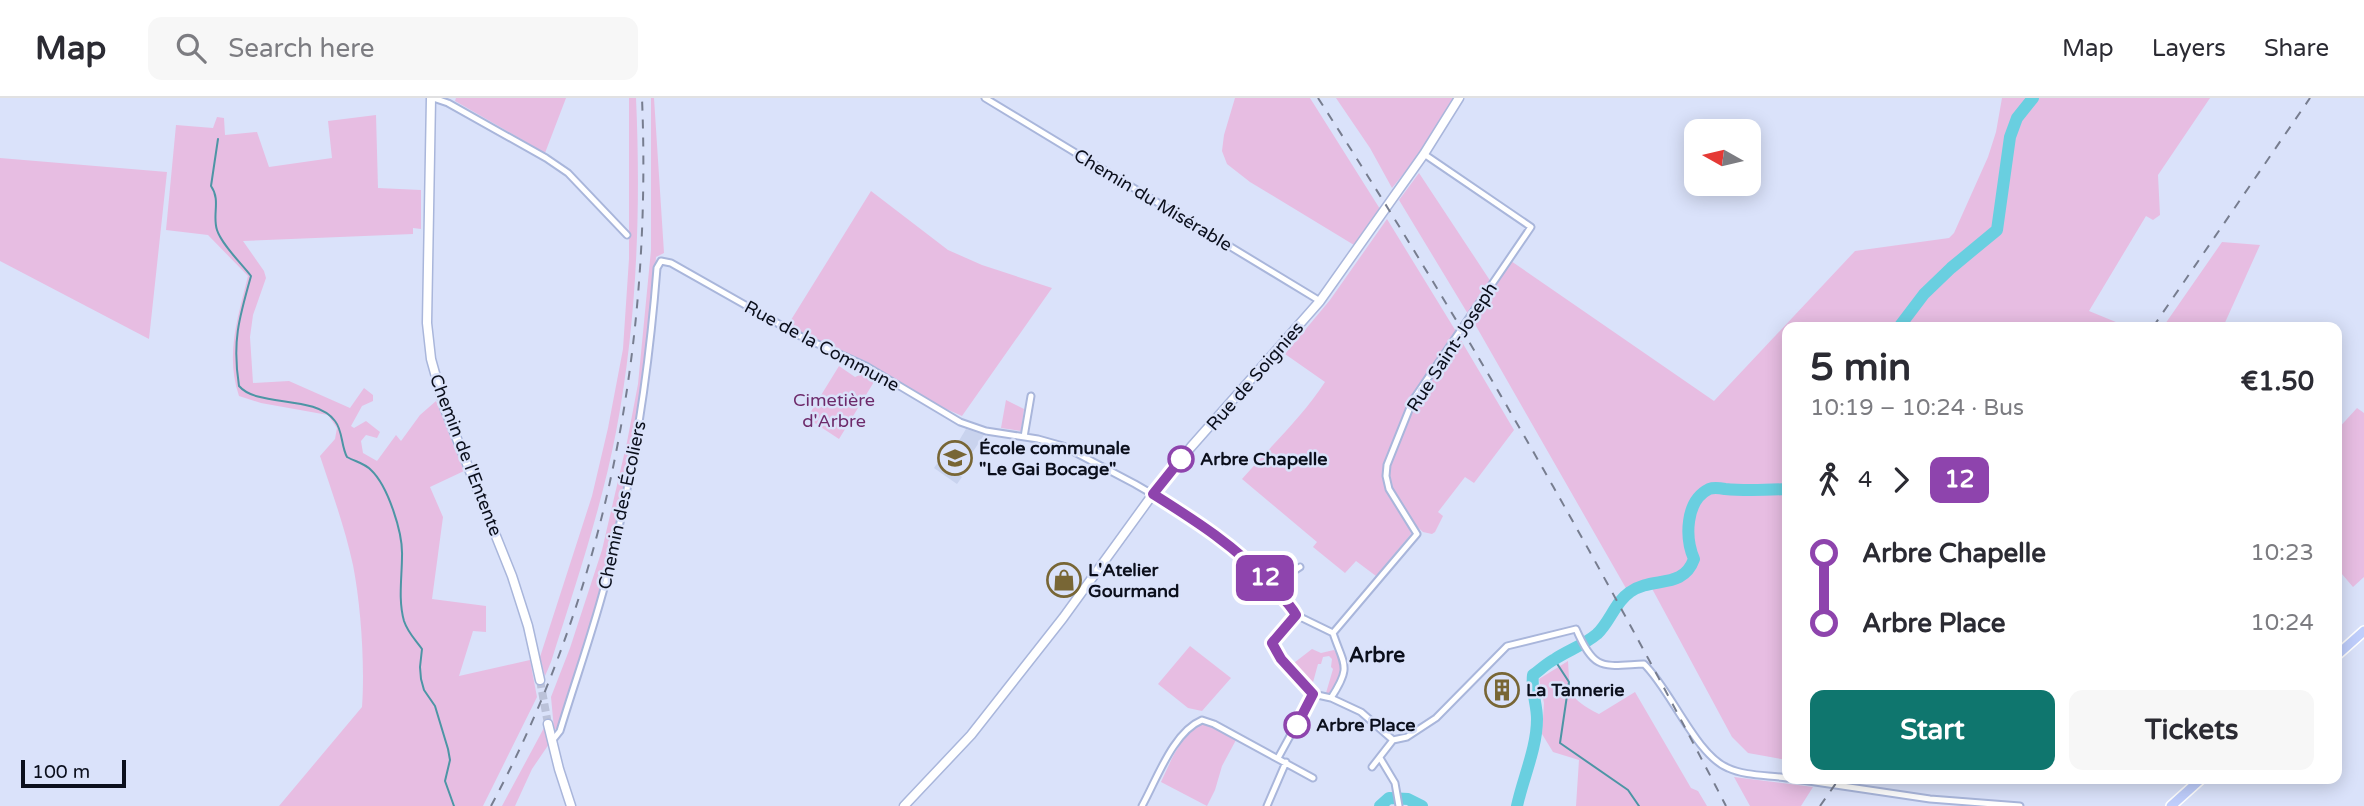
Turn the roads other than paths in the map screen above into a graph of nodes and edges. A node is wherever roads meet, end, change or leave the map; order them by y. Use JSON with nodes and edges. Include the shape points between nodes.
{"nodes":[{"id":1,"x":432,"y":98,"type":"edge"},
{"id":2,"x":985,"y":98,"type":"edge"},
{"id":3,"x":1458,"y":98,"type":"edge"},
{"id":4,"x":1424,"y":154,"type":"junction"},
{"id":5,"x":627,"y":235,"type":"dead end"},
{"id":6,"x":661,"y":261,"type":"joint"},
{"id":7,"x":1320,"y":301,"type":"junction"},
{"id":8,"x":1031,"y":396,"type":"dead end"},
{"id":9,"x":1024,"y":437,"type":"junction"},
{"id":10,"x":1153,"y":494,"type":"junction"},
{"id":11,"x":1300,"y":567,"type":"dead end"},
{"id":12,"x":1271,"y":586,"type":"junction"},
{"id":13,"x":1296,"y":615,"type":"junction"},
{"id":14,"x":2364,"y":631,"type":"edge"},
{"id":15,"x":1333,"y":633,"type":"junction"},
{"id":16,"x":2342,"y":651,"type":"edge"},
{"id":17,"x":540,"y":680,"type":"tunnel mouth"},
{"id":18,"x":1313,"y":694,"type":"junction"},
{"id":19,"x":1331,"y":698,"type":"junction"},
{"id":20,"x":548,"y":724,"type":"tunnel mouth"},
{"id":21,"x":1393,"y":740,"type":"junction"},
{"id":22,"x":552,"y":741,"type":"junction"},
{"id":23,"x":1278,"y":758,"type":"junction"},
{"id":24,"x":1380,"y":758,"type":"junction"},
{"id":25,"x":1286,"y":762,"type":"junction"},
{"id":26,"x":1372,"y":767,"type":"dead end"},
{"id":27,"x":1782,"y":777,"type":"edge"},
{"id":28,"x":1312,"y":778,"type":"dead end"},
{"id":29,"x":1832,"y":784,"type":"edge"},
{"id":30,"x":2195,"y":784,"type":"edge"},
{"id":31,"x":1399,"y":805,"type":"edge"},
{"id":32,"x":571,"y":806,"type":"edge"},
{"id":33,"x":904,"y":806,"type":"edge"},
{"id":34,"x":1142,"y":806,"type":"edge"},
{"id":35,"x":1267,"y":806,"type":"edge"},
{"id":36,"x":2020,"y":806,"type":"edge"},
{"id":37,"x":2171,"y":806,"type":"edge"}],
"edges":[{"from":1,"to":5,"type":"street","via":[[568,173]]},
{"from":1,"to":17,"type":"street","name":"Chemin de l'Entente","via":[[427,323],[431,359],[445,410],[512,576]]},
{"from":2,"to":7,"type":"street","name":"Chemin du Misérable"},
{"from":3,"to":4,"type":"street","name":"Rue de Soignies"},
{"from":4,"to":7,"type":"street","name":"Rue de Soignies"},
{"from":4,"to":15,"type":"street","name":"Rue Saint-Joseph","via":[[1531,228],[1413,400],[1387,465],[1389,489],[1417,534]]},
{"from":6,"to":9,"type":"street","name":"Rue de la Commune","via":[[866,366],[960,422]]},
{"from":6,"to":22,"type":"street","name":"Chemin des Écoliers","via":[[647,382],[616,539],[599,607],[558,736]]},
{"from":7,"to":10,"type":"street","name":"Rue de Soignies"},
{"from":8,"to":9,"type":"street"},
{"from":9,"to":10,"type":"street","name":"Rue de la Commune","via":[[1072,450]]},
{"from":10,"to":12,"type":"street","name":"Rue de la Commune","via":[[1216,534]]},
{"from":10,"to":33,"type":"street","name":"Rue de Soignies","via":[[971,735]]},
{"from":11,"to":12,"type":"street"},
{"from":12,"to":13,"type":"street","name":"Rue de la Commune"},
{"from":13,"to":15,"type":"street"},
{"from":13,"to":18,"type":"street","via":[[1272,645]]},
{"from":14,"to":16,"type":"main road"},
{"from":15,"to":19,"type":"street","via":[[1346,667]]},
{"from":18,"to":19,"type":"street"},
{"from":18,"to":23,"type":"street"},
{"from":19,"to":21,"type":"street","via":[[1361,712]]},
{"from":20,"to":22,"type":"street"},
{"from":21,"to":24,"type":"street"},
{"from":21,"to":27,"type":"street","via":[[1407,737],[1436,718],[1507,646],[1576,629],[1599,664],[1644,664],[1718,764]]},
{"from":22,"to":32,"type":"street"},
{"from":23,"to":25,"type":"street"},
{"from":23,"to":34,"type":"street","via":[[1202,720],[1181,735]]},
{"from":24,"to":26,"type":"street"},
{"from":24,"to":31,"type":"street","via":[[1390,773]]},
{"from":25,"to":28,"type":"street"},
{"from":25,"to":35,"type":"street"},
{"from":29,"to":36,"type":"street"},
{"from":30,"to":37,"type":"main road"}]}
